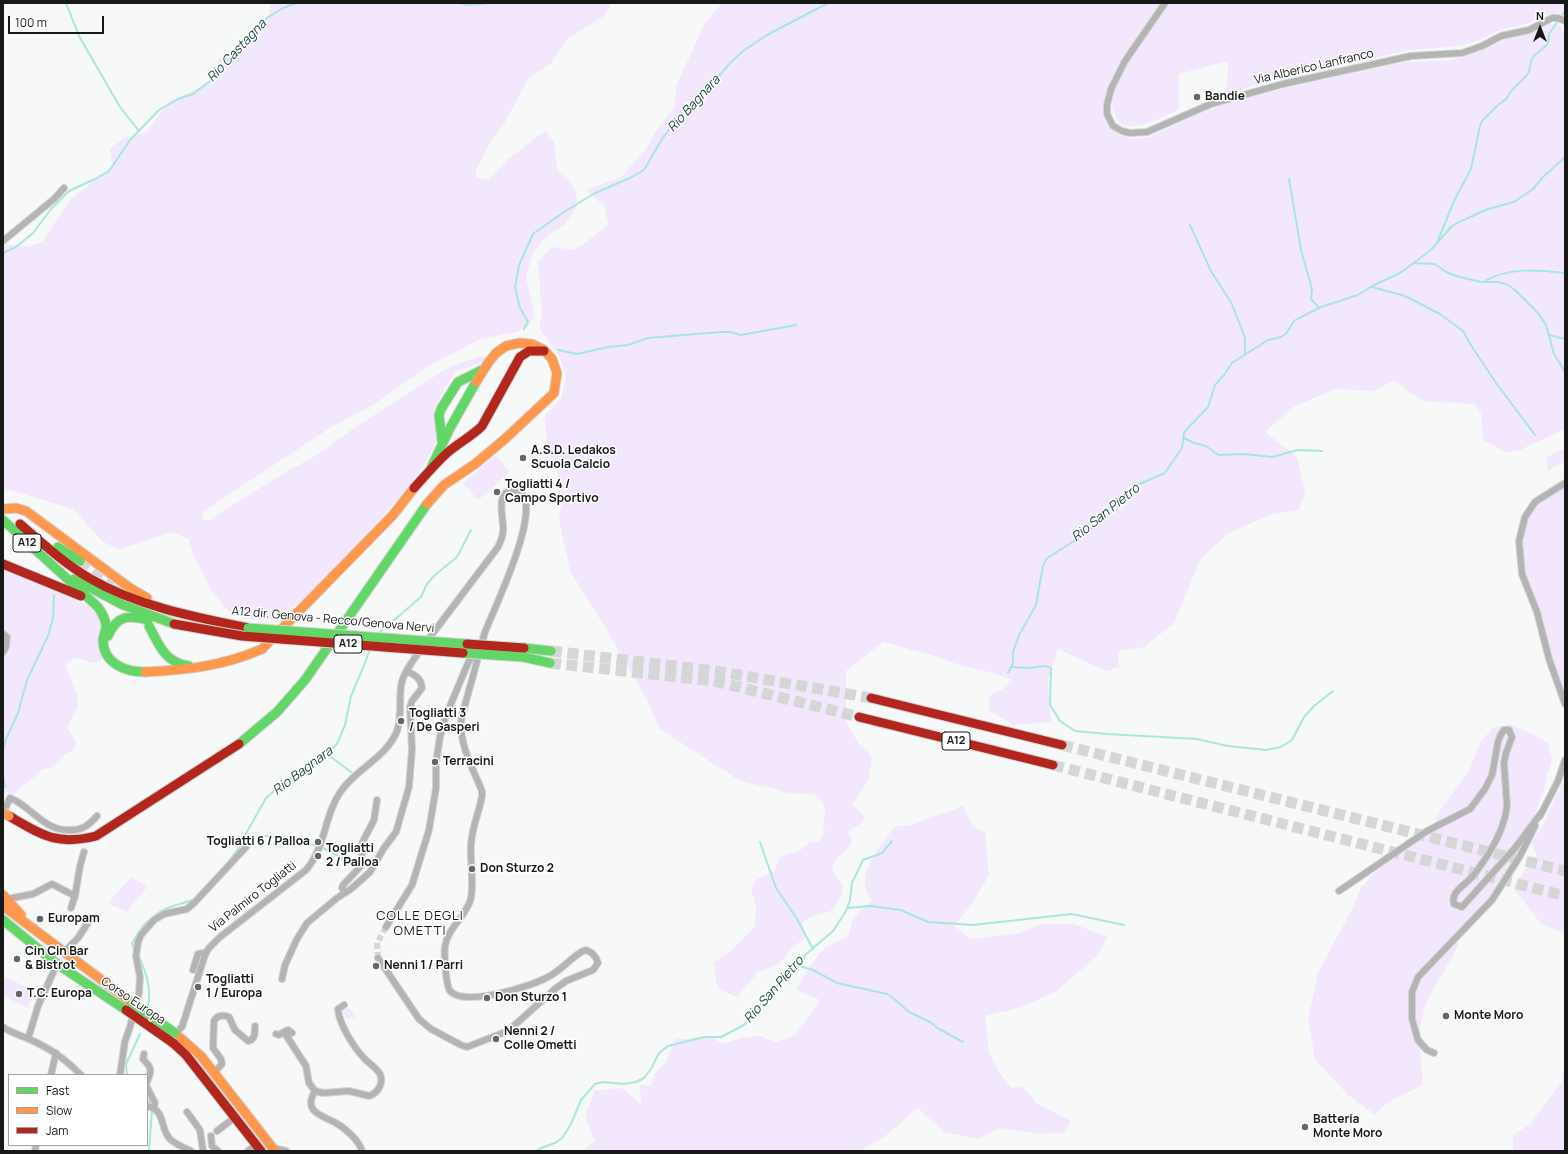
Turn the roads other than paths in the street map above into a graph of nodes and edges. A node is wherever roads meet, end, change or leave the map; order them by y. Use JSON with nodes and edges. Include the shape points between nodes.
{"nodes":[{"id":1,"x":1165,"y":3,"type":"edge"},
{"id":2,"x":1565,"y":21,"type":"edge"},
{"id":3,"x":64,"y":188,"type":"dead end"},
{"id":4,"x":3,"y":241,"type":"edge"},
{"id":5,"x":544,"y":351,"type":"junction"},
{"id":6,"x":482,"y":370,"type":"junction"},
{"id":7,"x":442,"y":441,"type":"junction"},
{"id":8,"x":431,"y":468,"type":"junction"},
{"id":9,"x":1565,"y":483,"type":"edge"},
{"id":10,"x":3,"y":504,"type":"edge"},
{"id":11,"x":3,"y":509,"type":"edge"},
{"id":12,"x":3,"y":520,"type":"edge"},
{"id":13,"x":20,"y":524,"type":"junction"},
{"id":14,"x":80,"y":561,"type":"tunnel mouth"},
{"id":15,"x":3,"y":564,"type":"edge"},
{"id":16,"x":52,"y":564,"type":"junction"},
{"id":17,"x":89,"y":599,"type":"junction"},
{"id":18,"x":169,"y":610,"type":"junction"},
{"id":19,"x":174,"y":624,"type":"junction"},
{"id":20,"x":149,"y":626,"type":"dead end"},
{"id":21,"x":485,"y":632,"type":"junction"},
{"id":22,"x":3,"y":634,"type":"edge"},
{"id":23,"x":551,"y":651,"type":"tunnel mouth"},
{"id":24,"x":3,"y":652,"type":"edge"},
{"id":25,"x":523,"y":653,"type":"junction"},
{"id":26,"x":107,"y":656,"type":"junction"},
{"id":27,"x":550,"y":663,"type":"tunnel mouth"},
{"id":28,"x":210,"y":666,"type":"junction"},
{"id":29,"x":407,"y":671,"type":"junction"},
{"id":30,"x":871,"y":698,"type":"tunnel mouth"},
{"id":31,"x":1565,"y":704,"type":"edge"},
{"id":32,"x":859,"y":717,"type":"tunnel mouth"},
{"id":33,"x":1062,"y":745,"type":"tunnel mouth"},
{"id":34,"x":1565,"y":760,"type":"edge"},
{"id":35,"x":1052,"y":765,"type":"tunnel mouth"},
{"id":36,"x":6,"y":797,"type":"edge"},
{"id":37,"x":377,"y":800,"type":"dead end"},
{"id":38,"x":1542,"y":812,"type":"junction"},
{"id":39,"x":5,"y":814,"type":"edge"},
{"id":40,"x":97,"y":816,"type":"dead end"},
{"id":41,"x":246,"y":846,"type":"dead end"},
{"id":42,"x":84,"y":852,"type":"dead end"},
{"id":43,"x":1339,"y":891,"type":"dead end"},
{"id":44,"x":346,"y":892,"type":"junction"},
{"id":45,"x":76,"y":896,"type":"junction"},
{"id":46,"x":4,"y":900,"type":"edge"},
{"id":47,"x":71,"y":908,"type":"dead end"},
{"id":48,"x":90,"y":918,"type":"dead end"},
{"id":49,"x":3,"y":920,"type":"edge"},
{"id":50,"x":386,"y":926,"type":"tunnel mouth"},
{"id":51,"x":3,"y":927,"type":"edge"},
{"id":52,"x":21,"y":934,"type":"junction"},
{"id":53,"x":64,"y":952,"type":"junction"},
{"id":54,"x":205,"y":955,"type":"junction"},
{"id":55,"x":378,"y":958,"type":"tunnel mouth"},
{"id":56,"x":57,"y":964,"type":"junction"},
{"id":57,"x":193,"y":970,"type":"dead end"},
{"id":58,"x":282,"y":980,"type":"dead end"},
{"id":59,"x":344,"y":1005,"type":"dead end"},
{"id":60,"x":129,"y":1006,"type":"junction"},
{"id":61,"x":255,"y":1026,"type":"dead end"},
{"id":62,"x":3,"y":1028,"type":"edge"},
{"id":63,"x":284,"y":1032,"type":"junction"},
{"id":64,"x":175,"y":1033,"type":"junction"},
{"id":65,"x":292,"y":1033,"type":"dead end"},
{"id":66,"x":276,"y":1034,"type":"dead end"},
{"id":67,"x":28,"y":1039,"type":"junction"},
{"id":68,"x":56,"y":1053,"type":"junction"},
{"id":69,"x":1434,"y":1053,"type":"dead end"},
{"id":70,"x":144,"y":1054,"type":"dead end"},
{"id":71,"x":214,"y":1073,"type":"junction"},
{"id":72,"x":51,"y":1074,"type":"edge"},
{"id":73,"x":79,"y":1074,"type":"edge"},
{"id":74,"x":120,"y":1074,"type":"edge"},
{"id":75,"x":148,"y":1080,"type":"edge"},
{"id":76,"x":148,"y":1089,"type":"edge"},
{"id":77,"x":315,"y":1091,"type":"junction"},
{"id":78,"x":150,"y":1107,"type":"edge"},
{"id":79,"x":187,"y":1112,"type":"dead end"},
{"id":80,"x":234,"y":1118,"type":"junction"},
{"id":81,"x":217,"y":1131,"type":"dead end"},
{"id":82,"x":211,"y":1136,"type":"dead end"},
{"id":83,"x":258,"y":1148,"type":"edge"},
{"id":84,"x":274,"y":1150,"type":"edge"},
{"id":85,"x":190,"y":1151,"type":"edge"},
{"id":86,"x":203,"y":1151,"type":"edge"},
{"id":87,"x":218,"y":1151,"type":"edge"},
{"id":88,"x":248,"y":1151,"type":"edge"},
{"id":89,"x":286,"y":1151,"type":"edge"},
{"id":90,"x":362,"y":1151,"type":"edge"}],
"edges":[{"from":1,"to":2,"type":"street","name":"Via Alberico Lanfranco","via":[[1125,62],[1112,89],[1107,105],[1108,114],[1113,126],[1122,132],[1147,132],[1211,104],[1283,84],[1411,56],[1462,53],[1501,36],[1529,30],[1547,21],[1558,18]]},
{"from":3,"to":4,"type":"street"},
{"from":5,"to":6,"type":"main road","via":[[529,342],[514,342],[500,350]]},
{"from":5,"to":8,"type":"main road","via":[[530,351],[520,357],[482,426]]},
{"from":5,"to":39,"type":"main road","via":[[550,356],[557,373],[554,393],[475,464],[444,485],[427,504],[305,680],[277,712],[242,742],[96,836],[79,841],[60,841],[46,837]]},
{"from":6,"to":7,"type":"main road"},
{"from":6,"to":7,"type":"main road","via":[[458,382],[441,409],[439,416]]},
{"from":7,"to":8,"type":"main road"},
{"from":8,"to":28,"type":"main road","via":[[393,515],[262,649]]},
{"from":9,"to":31,"type":"street","via":[[1535,502],[1525,517],[1519,540],[1522,574],[1537,612],[1549,659]]},
{"from":10,"to":13,"type":"main road","number":"A12"},
{"from":11,"to":18,"type":"main road","via":[[16,508],[26,511],[130,588]]},
{"from":12,"to":16,"type":"main road","number":"A12"},
{"from":13,"to":14,"type":"main road"},
{"from":13,"to":18,"type":"main road","name":"A12 dir. Genova - Recco/Genova Nervi","number":"A12","via":[[58,556],[90,578],[123,595]]},
{"from":15,"to":17,"type":"main road"},
{"from":16,"to":17,"type":"main road"},
{"from":16,"to":19,"type":"main road","number":"A12","via":[[85,586],[121,604]]},
{"from":17,"to":26,"type":"main road","via":[[104,616],[106,627],[103,640]]},
{"from":18,"to":25,"type":"main road","name":"A12 dir. Genova - Recco/Genova Nervi","number":"A12","bridge":true,"via":[[248,628]]},
{"from":19,"to":25,"type":"main road","number":"A12","bridge":true,"via":[[242,636]]},
{"from":19,"to":26,"type":"main road","via":[[124,617],[111,627],[107,639]]},
{"from":20,"to":28,"type":"main road","via":[[169,659],[185,666]]},
{"from":21,"to":29,"type":"street","name":"Via Palmiro Togliatti","via":[[524,532],[526,504],[523,495],[518,491],[508,491],[502,498],[504,529],[498,547]]},
{"from":21,"to":50,"type":"street","via":[[468,663],[445,718],[436,762],[436,788],[428,830],[412,885]]},
{"from":21,"to":55,"type":"street","via":[[461,720],[466,754],[482,796],[471,841],[471,898],[466,910],[453,927],[445,946],[448,987],[454,994],[470,998],[528,985],[553,975],[586,950],[597,960],[597,966],[555,989],[508,1031],[467,1047],[430,1029],[419,1019]]},
{"from":22,"to":24,"type":"street","via":[[7,637]]},
{"from":23,"to":25,"type":"main road","name":"A12 dir. Genova - Recco/Genova Nervi","number":"A12"},
{"from":25,"to":27,"type":"main road","number":"A12"},
{"from":26,"to":28,"type":"main road","via":[[122,669],[134,672]]},
{"from":29,"to":44,"type":"street","via":[[417,676],[422,688],[410,707],[412,749],[405,802],[394,836],[370,872]]},
{"from":29,"to":54,"type":"street","name":"Via Palmiro Togliatti","via":[[401,687],[399,720],[394,736],[385,750],[342,790],[333,805],[318,851],[310,865],[214,941]]},
{"from":30,"to":33,"type":"main road","number":"A12"},
{"from":32,"to":35,"type":"main road","number":"A12"},
{"from":34,"to":38,"type":"street","via":[[1558,781]]},
{"from":36,"to":39,"type":"street"},
{"from":36,"to":40,"type":"street","via":[[23,805],[47,825],[59,830],[82,829]]},
{"from":37,"to":44,"type":"street","via":[[374,820],[362,843],[362,865],[343,885],[342,888]]},
{"from":38,"to":43,"type":"street","via":[[1473,896],[1462,907],[1454,904],[1452,899],[1455,894],[1488,855],[1500,832],[1508,806],[1504,763],[1512,737],[1510,732],[1504,730],[1489,782],[1470,809],[1427,831]]},
{"from":38,"to":69,"type":"street","via":[[1520,856],[1492,900],[1418,977],[1412,992],[1412,1018],[1418,1040],[1427,1050]]},
{"from":41,"to":74,"type":"street","via":[[187,909],[164,914],[154,920],[141,935],[137,954],[139,993],[125,1041]]},
{"from":42,"to":45,"type":"street"},
{"from":44,"to":58,"type":"street","via":[[307,923],[285,965]]},
{"from":45,"to":46,"type":"street","via":[[52,884],[33,894]]},
{"from":45,"to":47,"type":"street"},
{"from":46,"to":53,"type":"main road","name":"Corso Europa"},
{"from":48,"to":53,"type":"street","via":[[78,938]]},
{"from":49,"to":52,"type":"main road","name":"Corso Europa"},
{"from":51,"to":52,"type":"main road"},
{"from":52,"to":56,"type":"main road","name":"Corso Europa"},
{"from":53,"to":60,"type":"main road","name":"Corso Europa"},
{"from":54,"to":57,"type":"street","via":[[198,954]]},
{"from":54,"to":64,"type":"street","name":"Via Palmiro Togliatti","via":[[182,1027]]},
{"from":56,"to":60,"type":"main road","name":"Corso Europa"},
{"from":56,"to":67,"type":"street","via":[[38,1006]]},
{"from":59,"to":77,"type":"street","via":[[338,1009],[338,1015],[356,1048],[378,1071],[381,1080],[379,1088],[369,1096],[349,1090],[323,1093]]},
{"from":60,"to":64,"type":"main road","name":"Corso Europa","bridge":true},
{"from":60,"to":80,"type":"main road","name":"Corso Europa","bridge":true,"via":[[186,1055]]},
{"from":61,"to":71,"type":"street","via":[[255,1035],[248,1041],[235,1030],[229,1018],[215,1018],[213,1048],[222,1064]]},
{"from":62,"to":67,"type":"street"},
{"from":63,"to":65,"type":"street","via":[[288,1030]]},
{"from":63,"to":66,"type":"street"},
{"from":63,"to":77,"type":"street","via":[[306,1066],[311,1086]]},
{"from":64,"to":71,"type":"main road","name":"Corso Europa","via":[[191,1046]]},
{"from":67,"to":68,"type":"street"},
{"from":68,"to":72,"type":"street"},
{"from":68,"to":73,"type":"street"},
{"from":70,"to":75,"type":"street","via":[[143,1058],[151,1073]]},
{"from":71,"to":84,"type":"main road","name":"Corso Europa"},
{"from":76,"to":78,"type":"street","via":[[155,1103]]},
{"from":77,"to":90,"type":"street","via":[[311,1102],[315,1112],[352,1136]]},
{"from":78,"to":85,"type":"street","via":[[158,1113],[171,1140]]},
{"from":79,"to":86,"type":"street","via":[[200,1130]]},
{"from":80,"to":81,"type":"street"},
{"from":80,"to":83,"type":"main road","name":"Corso Europa"},
{"from":82,"to":87,"type":"street","via":[[212,1146]]},
{"from":83,"to":88,"type":"street","name":"Corso Europa"},
{"from":84,"to":89,"type":"street"}]}
